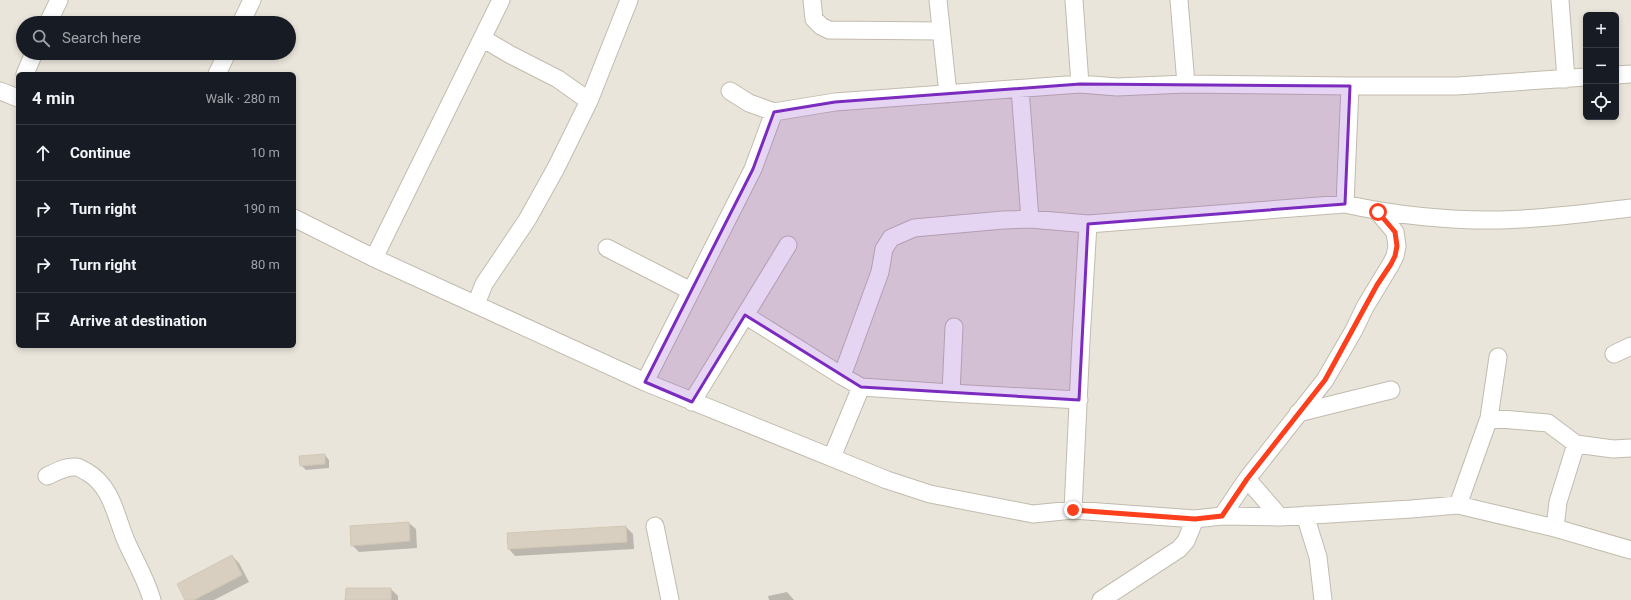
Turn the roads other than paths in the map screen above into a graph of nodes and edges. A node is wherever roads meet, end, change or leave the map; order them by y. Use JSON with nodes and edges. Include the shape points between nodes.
{"nodes":[{"id":1,"x":58,"y":0,"type":"edge"},
{"id":2,"x":252,"y":0,"type":"edge"},
{"id":3,"x":501,"y":0,"type":"edge"},
{"id":4,"x":629,"y":0,"type":"edge"},
{"id":5,"x":812,"y":0,"type":"edge"},
{"id":6,"x":938,"y":0,"type":"edge"},
{"id":7,"x":1074,"y":0,"type":"edge"},
{"id":8,"x":1179,"y":0,"type":"edge"},
{"id":9,"x":1560,"y":0,"type":"edge"},
{"id":10,"x":51,"y":16,"type":"edge"},
{"id":11,"x":244,"y":16,"type":"edge"},
{"id":12,"x":941,"y":31,"type":"junction"},
{"id":13,"x":482,"y":38,"type":"junction"},
{"id":14,"x":31,"y":60,"type":"edge"},
{"id":15,"x":224,"y":60,"type":"edge"},
{"id":16,"x":26,"y":72,"type":"edge"},
{"id":17,"x":218,"y":72,"type":"edge"},
{"id":18,"x":1631,"y":74,"type":"edge"},
{"id":19,"x":1619,"y":75,"type":"edge"},
{"id":20,"x":1583,"y":78,"type":"edge"},
{"id":21,"x":1566,"y":79,"type":"junction"},
{"id":22,"x":1080,"y":84,"type":"junction"},
{"id":23,"x":1186,"y":84,"type":"junction"},
{"id":24,"x":1350,"y":86,"type":"junction"},
{"id":25,"x":1020,"y":89,"type":"junction"},
{"id":26,"x":730,"y":91,"type":"dead end"},
{"id":27,"x":948,"y":94,"type":"junction"},
{"id":28,"x":588,"y":101,"type":"junction"},
{"id":29,"x":774,"y":112,"type":"junction"},
{"id":30,"x":1345,"y":204,"type":"junction"},
{"id":31,"x":1631,"y":208,"type":"edge"},
{"id":32,"x":1378,"y":212,"type":"junction"},
{"id":33,"x":296,"y":219,"type":"edge"},
{"id":34,"x":1030,"y":219,"type":"junction"},
{"id":35,"x":1088,"y":224,"type":"junction"},
{"id":36,"x":788,"y":246,"type":"dead end"},
{"id":37,"x":607,"y":248,"type":"dead end"},
{"id":38,"x":374,"y":258,"type":"junction"},
{"id":39,"x":691,"y":291,"type":"junction"},
{"id":40,"x":476,"y":304,"type":"junction"},
{"id":41,"x":746,"y":315,"type":"junction"},
{"id":42,"x":954,"y":327,"type":"dead end"},
{"id":43,"x":1631,"y":346,"type":"edge"},
{"id":44,"x":1614,"y":354,"type":"dead end"},
{"id":45,"x":1498,"y":356,"type":"dead end"},
{"id":46,"x":842,"y":376,"type":"junction"},
{"id":47,"x":645,"y":382,"type":"junction"},
{"id":48,"x":861,"y":387,"type":"junction"},
{"id":49,"x":1391,"y":390,"type":"dead end"},
{"id":50,"x":951,"y":393,"type":"junction"},
{"id":51,"x":1079,"y":400,"type":"junction"},
{"id":52,"x":692,"y":402,"type":"junction"},
{"id":53,"x":1298,"y":413,"type":"junction"},
{"id":54,"x":1489,"y":418,"type":"junction"},
{"id":55,"x":1576,"y":444,"type":"junction"},
{"id":56,"x":1631,"y":448,"type":"edge"},
{"id":57,"x":832,"y":457,"type":"junction"},
{"id":58,"x":47,"y":476,"type":"dead end"},
{"id":59,"x":1247,"y":479,"type":"junction"},
{"id":60,"x":1458,"y":505,"type":"junction"},
{"id":61,"x":1073,"y":510,"type":"junction"},
{"id":62,"x":1305,"y":515,"type":"junction"},
{"id":63,"x":1222,"y":516,"type":"junction"},
{"id":64,"x":1280,"y":517,"type":"junction"},
{"id":65,"x":1195,"y":519,"type":"junction"},
{"id":66,"x":655,"y":526,"type":"dead end"},
{"id":67,"x":1555,"y":528,"type":"junction"},
{"id":68,"x":1631,"y":550,"type":"edge"},
{"id":69,"x":152,"y":600,"type":"edge"},
{"id":70,"x":670,"y":600,"type":"edge"},
{"id":71,"x":1101,"y":600,"type":"edge"},
{"id":72,"x":1323,"y":600,"type":"edge"}],
"edges":[{"from":1,"to":10,"type":"street"},
{"from":2,"to":11,"type":"street"},
{"from":3,"to":13,"type":"street"},
{"from":4,"to":28,"type":"street"},
{"from":5,"to":12,"type":"street","via":[[814,19],[829,30]]},
{"from":6,"to":12,"type":"street"},
{"from":7,"to":22,"type":"street"},
{"from":8,"to":23,"type":"street"},
{"from":9,"to":21,"type":"street"},
{"from":12,"to":27,"type":"street"},
{"from":13,"to":28,"type":"street","via":[[558,79]]},
{"from":13,"to":38,"type":"street"},
{"from":14,"to":16,"type":"street"},
{"from":15,"to":17,"type":"street"},
{"from":18,"to":19,"type":"street"},
{"from":20,"to":21,"type":"street"},
{"from":21,"to":24,"type":"street","via":[[1457,86]]},
{"from":22,"to":23,"type":"street","via":[[1117,87]]},
{"from":22,"to":25,"type":"street"},
{"from":23,"to":24,"type":"street"},
{"from":24,"to":30,"type":"street"},
{"from":25,"to":27,"type":"street"},
{"from":25,"to":34,"type":"street"},
{"from":26,"to":29,"type":"street","via":[[749,103]]},
{"from":27,"to":29,"type":"street","via":[[835,102]]},
{"from":28,"to":40,"type":"street","via":[[535,207],[484,284]]},
{"from":29,"to":39,"type":"street","via":[[753,169]]},
{"from":30,"to":32,"type":"street"},
{"from":30,"to":35,"type":"street"},
{"from":31,"to":32,"type":"street","via":[[1500,220]]},
{"from":32,"to":53,"type":"street","via":[[1395,232],[1395,256],[1325,380]]},
{"from":33,"to":38,"type":"street"},
{"from":34,"to":35,"type":"street"},
{"from":34,"to":46,"type":"street","via":[[914,228],[891,238],[884,249],[880,272]]},
{"from":35,"to":51,"type":"street"},
{"from":36,"to":41,"type":"street"},
{"from":37,"to":39,"type":"street"},
{"from":38,"to":40,"type":"street"},
{"from":39,"to":47,"type":"street"},
{"from":40,"to":47,"type":"street"},
{"from":41,"to":46,"type":"street"},
{"from":41,"to":52,"type":"street"},
{"from":42,"to":50,"type":"street"},
{"from":43,"to":44,"type":"street"},
{"from":45,"to":54,"type":"street"},
{"from":46,"to":48,"type":"street"},
{"from":47,"to":52,"type":"street"},
{"from":48,"to":50,"type":"street"},
{"from":48,"to":57,"type":"street"},
{"from":49,"to":53,"type":"street"},
{"from":50,"to":51,"type":"street"},
{"from":51,"to":61,"type":"street"},
{"from":52,"to":57,"type":"street"},
{"from":53,"to":59,"type":"street"},
{"from":54,"to":55,"type":"street","via":[[1548,423]]},
{"from":54,"to":60,"type":"street"},
{"from":55,"to":56,"type":"street","via":[[1613,449]]},
{"from":55,"to":67,"type":"street","via":[[1558,502]]},
{"from":57,"to":61,"type":"street","via":[[887,480],[930,494],[1033,514]]},
{"from":58,"to":69,"type":"street","via":[[65,468],[77,467],[90,474],[104,487],[147,583]]},
{"from":59,"to":63,"type":"street"},
{"from":59,"to":64,"type":"street"},
{"from":60,"to":62,"type":"street"},
{"from":60,"to":67,"type":"street"},
{"from":61,"to":65,"type":"street"},
{"from":62,"to":64,"type":"street"},
{"from":62,"to":72,"type":"street","via":[[1318,557]]},
{"from":63,"to":64,"type":"street"},
{"from":63,"to":65,"type":"street"},
{"from":65,"to":71,"type":"street","via":[[1186,541],[1179,549]]},
{"from":66,"to":70,"type":"street"},
{"from":67,"to":68,"type":"street"}]}
